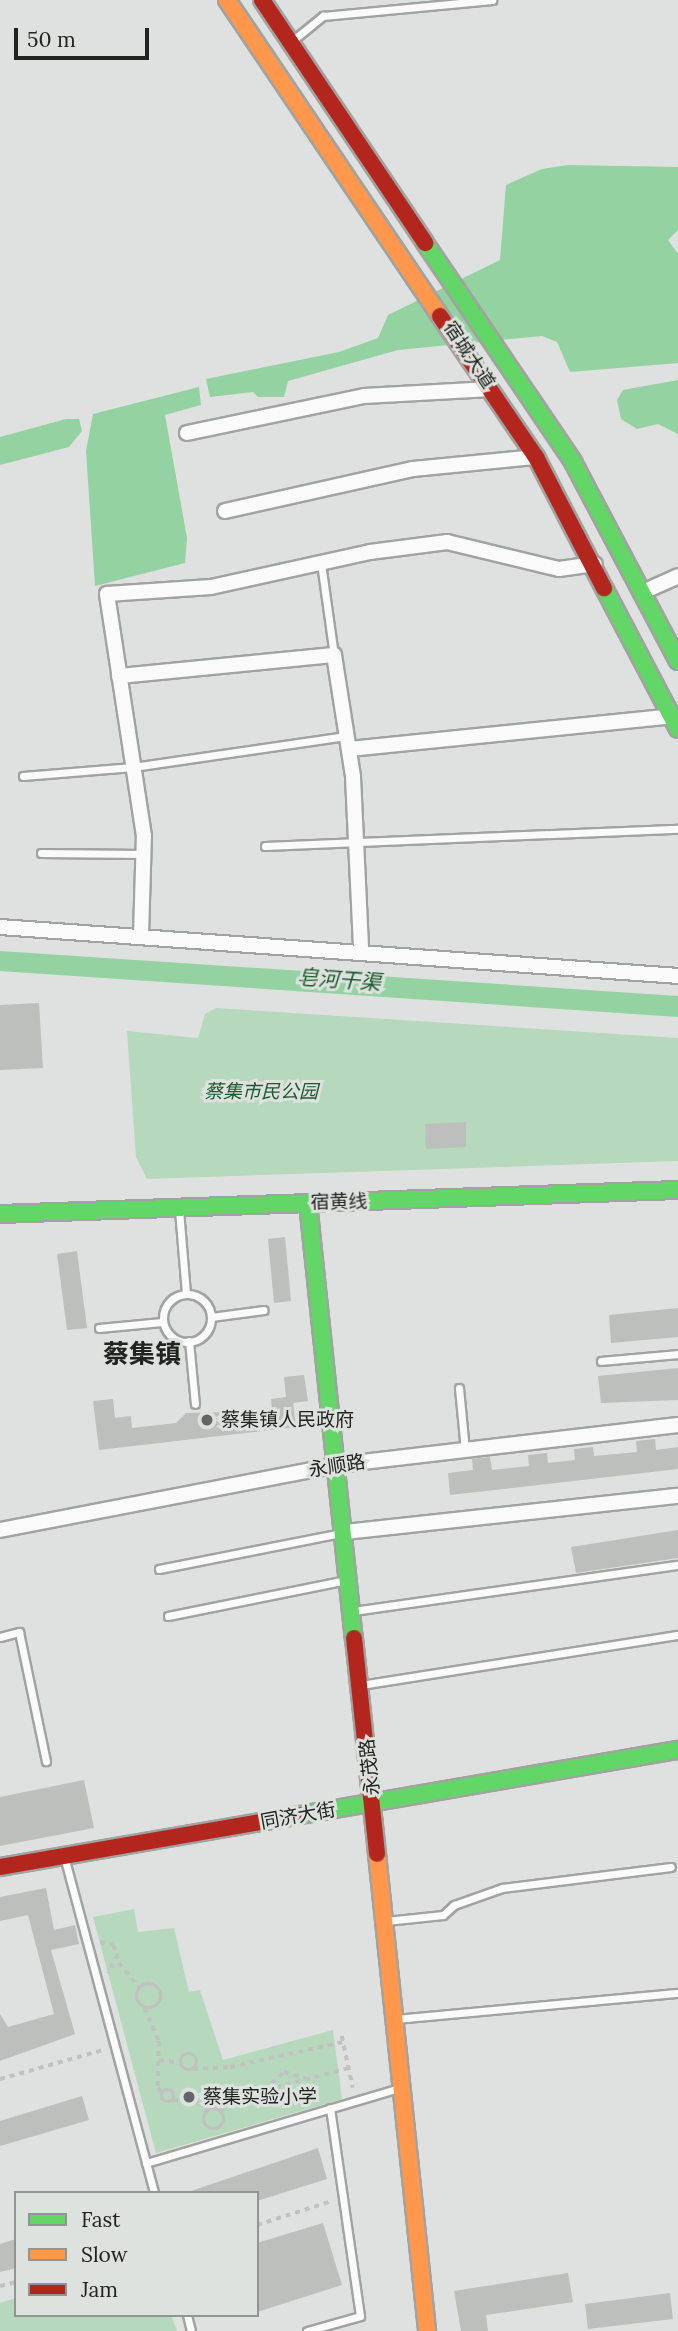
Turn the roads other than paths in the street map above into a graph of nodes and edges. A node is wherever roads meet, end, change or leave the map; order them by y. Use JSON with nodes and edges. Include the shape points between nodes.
{"nodes":[{"id":1,"x":227,"y":0,"type":"edge"},
{"id":2,"x":262,"y":0,"type":"edge"},
{"id":3,"x":492,"y":0,"type":"edge"},
{"id":4,"x":291,"y":42,"type":"junction"},
{"id":5,"x":491,"y":389,"type":"junction"},
{"id":6,"x":187,"y":433,"type":"dead end"},
{"id":7,"x":536,"y":457,"type":"junction"},
{"id":8,"x":225,"y":511,"type":"dead end"},
{"id":9,"x":321,"y":563,"type":"junction"},
{"id":10,"x":595,"y":564,"type":"junction"},
{"id":11,"x":678,"y":576,"type":"edge"},
{"id":12,"x":645,"y":591,"type":"junction"},
{"id":13,"x":334,"y":655,"type":"junction"},
{"id":14,"x":678,"y":662,"type":"edge"},
{"id":15,"x":119,"y":676,"type":"junction"},
{"id":16,"x":675,"y":722,"type":"edge"},
{"id":17,"x":348,"y":743,"type":"junction"},
{"id":18,"x":133,"y":767,"type":"junction"},
{"id":19,"x":23,"y":776,"type":"dead end"},
{"id":20,"x":678,"y":829,"type":"edge"},
{"id":21,"x":356,"y":841,"type":"junction"},
{"id":22,"x":265,"y":846,"type":"dead end"},
{"id":23,"x":41,"y":853,"type":"dead end"},
{"id":24,"x":143,"y":854,"type":"junction"},
{"id":25,"x":0,"y":927,"type":"edge"},
{"id":26,"x":141,"y":935,"type":"junction"},
{"id":27,"x":361,"y":949,"type":"junction"},
{"id":28,"x":678,"y":976,"type":"edge"},
{"id":29,"x":678,"y":1190,"type":"edge"},
{"id":30,"x":308,"y":1203,"type":"junction"},
{"id":31,"x":179,"y":1207,"type":"junction"},
{"id":32,"x":0,"y":1214,"type":"edge"},
{"id":33,"x":186,"y":1294,"type":"junction"},
{"id":34,"x":264,"y":1310,"type":"dead end"},
{"id":35,"x":211,"y":1317,"type":"junction"},
{"id":36,"x":162,"y":1322,"type":"junction"},
{"id":37,"x":99,"y":1328,"type":"dead end"},
{"id":38,"x":189,"y":1341,"type":"junction"},
{"id":39,"x":678,"y":1354,"type":"edge"},
{"id":40,"x":601,"y":1362,"type":"dead end"},
{"id":41,"x":458,"y":1388,"type":"dead end"},
{"id":42,"x":195,"y":1404,"type":"dead end"},
{"id":43,"x":678,"y":1425,"type":"edge"},
{"id":44,"x":465,"y":1450,"type":"junction"},
{"id":45,"x":337,"y":1465,"type":"junction"},
{"id":46,"x":678,"y":1496,"type":"edge"},
{"id":47,"x":0,"y":1530,"type":"edge"},
{"id":48,"x":345,"y":1532,"type":"junction"},
{"id":49,"x":678,"y":1565,"type":"edge"},
{"id":50,"x":159,"y":1569,"type":"dead end"},
{"id":51,"x":349,"y":1579,"type":"junction"},
{"id":52,"x":353,"y":1611,"type":"junction"},
{"id":53,"x":168,"y":1616,"type":"dead end"},
{"id":54,"x":678,"y":1636,"type":"edge"},
{"id":55,"x":0,"y":1637,"type":"edge"},
{"id":56,"x":361,"y":1685,"type":"junction"},
{"id":57,"x":678,"y":1750,"type":"edge"},
{"id":58,"x":46,"y":1761,"type":"dead end"},
{"id":59,"x":374,"y":1803,"type":"junction"},
{"id":60,"x":64,"y":1856,"type":"junction"},
{"id":61,"x":0,"y":1867,"type":"edge"},
{"id":62,"x":671,"y":1867,"type":"dead end"},
{"id":63,"x":386,"y":1921,"type":"junction"},
{"id":64,"x":678,"y":1993,"type":"edge"},
{"id":65,"x":395,"y":2019,"type":"junction"},
{"id":66,"x":400,"y":2088,"type":"junction"},
{"id":67,"x":330,"y":2108,"type":"junction"},
{"id":68,"x":146,"y":2163,"type":"junction"},
{"id":69,"x":153,"y":2191,"type":"edge"},
{"id":70,"x":307,"y":2331,"type":"edge"},
{"id":71,"x":427,"y":2331,"type":"edge"}],
"edges":[{"from":1,"to":5,"type":"main road","name":"宿城大道"},
{"from":2,"to":4,"type":"main road","name":"宿城大道"},
{"from":3,"to":4,"type":"lane","via":[[323,16]]},
{"from":4,"to":12,"type":"main road","name":"宿城大道","via":[[573,462]]},
{"from":5,"to":6,"type":"street","via":[[364,396]]},
{"from":5,"to":7,"type":"main road","name":"宿城大道"},
{"from":7,"to":8,"type":"street","via":[[413,469]]},
{"from":7,"to":10,"type":"main road","name":"宿城大道"},
{"from":9,"to":10,"type":"street","via":[[447,542],[559,569]]},
{"from":9,"to":13,"type":"lane"},
{"from":9,"to":15,"type":"street","via":[[211,587],[107,594]]},
{"from":10,"to":16,"type":"main road","name":"宿城大道"},
{"from":11,"to":12,"type":"street"},
{"from":12,"to":14,"type":"main road","name":"宿城大道"},
{"from":13,"to":15,"type":"street"},
{"from":13,"to":17,"type":"street"},
{"from":15,"to":18,"type":"street"},
{"from":16,"to":17,"type":"street"},
{"from":17,"to":18,"type":"lane"},
{"from":17,"to":21,"type":"street"},
{"from":18,"to":19,"type":"lane"},
{"from":18,"to":24,"type":"street"},
{"from":20,"to":21,"type":"lane"},
{"from":21,"to":22,"type":"lane"},
{"from":21,"to":27,"type":"street"},
{"from":23,"to":24,"type":"lane"},
{"from":24,"to":26,"type":"street"},
{"from":25,"to":26,"type":"street"},
{"from":26,"to":27,"type":"street"},
{"from":27,"to":28,"type":"street"},
{"from":29,"to":30,"type":"main road","name":"宿黄线"},
{"from":30,"to":31,"type":"main road","name":"宿黄线"},
{"from":30,"to":45,"type":"main road","name":"永茂路"},
{"from":31,"to":32,"type":"main road","name":"宿黄线"},
{"from":31,"to":33,"type":"lane"},
{"from":33,"to":35,"type":"lane","via":[[200,1298]]},
{"from":33,"to":36,"type":"lane","via":[[166,1304]]},
{"from":34,"to":35,"type":"lane"},
{"from":35,"to":38,"type":"lane","via":[[206,1331]]},
{"from":36,"to":37,"type":"lane"},
{"from":36,"to":38,"type":"lane","via":[[170,1335]]},
{"from":38,"to":42,"type":"lane"},
{"from":39,"to":40,"type":"lane"},
{"from":41,"to":44,"type":"lane"},
{"from":43,"to":44,"type":"street","name":"永顺路"},
{"from":44,"to":45,"type":"street","name":"永顺路"},
{"from":45,"to":47,"type":"street","name":"永顺路"},
{"from":45,"to":48,"type":"main road","name":"永茂路"},
{"from":46,"to":48,"type":"street"},
{"from":48,"to":50,"type":"lane"},
{"from":48,"to":51,"type":"main road","name":"永茂路"},
{"from":49,"to":52,"type":"lane"},
{"from":51,"to":52,"type":"main road","name":"永茂路"},
{"from":51,"to":53,"type":"lane"},
{"from":52,"to":56,"type":"main road","name":"永茂路"},
{"from":54,"to":56,"type":"lane"},
{"from":55,"to":58,"type":"lane","via":[[19,1632]]},
{"from":56,"to":59,"type":"main road","name":"永茂路"},
{"from":57,"to":59,"type":"main road","name":"同济大街"},
{"from":59,"to":60,"type":"main road","name":"同济大街"},
{"from":59,"to":63,"type":"main road","name":"永茂路"},
{"from":60,"to":61,"type":"main road","name":"同济大街"},
{"from":60,"to":68,"type":"lane"},
{"from":62,"to":63,"type":"lane","via":[[502,1888],[454,1905],[443,1914]]},
{"from":63,"to":65,"type":"main road","name":"永茂路"},
{"from":64,"to":65,"type":"lane"},
{"from":65,"to":66,"type":"main road","name":"永茂路"},
{"from":66,"to":67,"type":"lane"},
{"from":66,"to":71,"type":"main road","name":"永茂路"},
{"from":67,"to":68,"type":"lane"},
{"from":67,"to":70,"type":"lane","via":[[360,2316]]},
{"from":68,"to":69,"type":"lane"}]}
